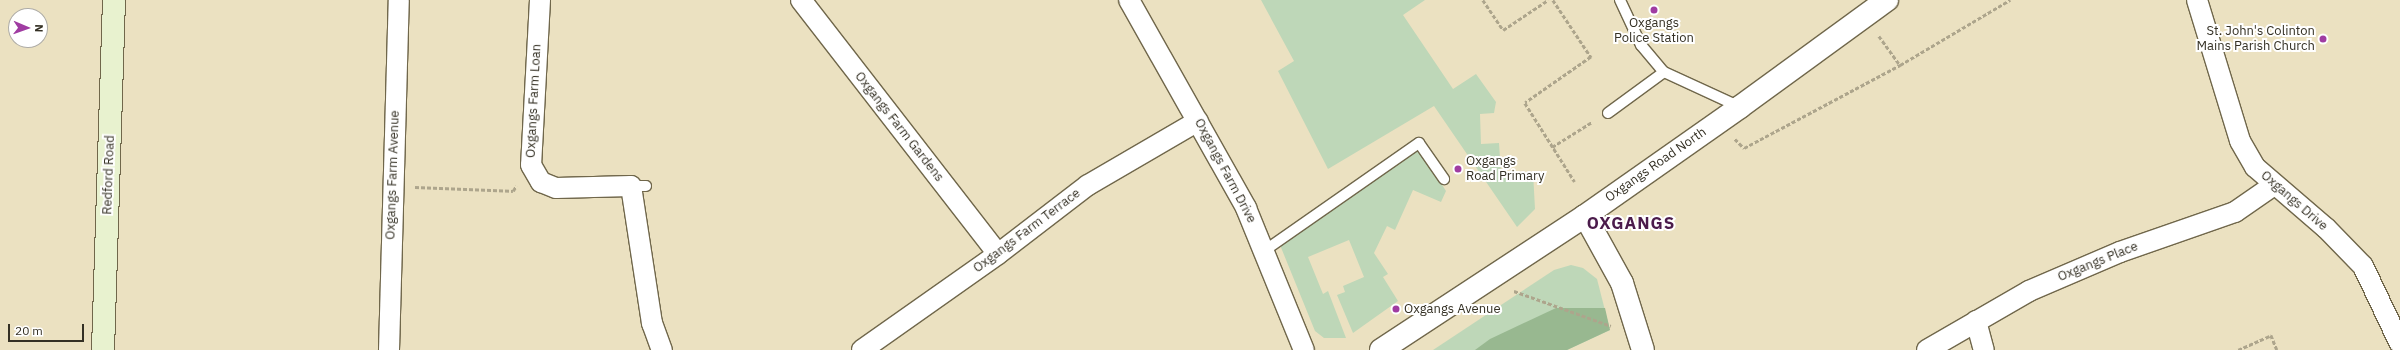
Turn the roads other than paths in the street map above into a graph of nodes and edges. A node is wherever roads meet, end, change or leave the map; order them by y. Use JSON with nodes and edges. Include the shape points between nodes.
{"nodes":[{"id":1,"x":114,"y":0,"type":"edge"},
{"id":2,"x":399,"y":0,"type":"edge"},
{"id":3,"x":540,"y":0,"type":"edge"},
{"id":4,"x":801,"y":0,"type":"edge"},
{"id":5,"x":1129,"y":0,"type":"edge"},
{"id":6,"x":1620,"y":0,"type":"edge"},
{"id":7,"x":1887,"y":0,"type":"edge"},
{"id":8,"x":2197,"y":0,"type":"edge"},
{"id":9,"x":1664,"y":72,"type":"junction"},
{"id":10,"x":1740,"y":108,"type":"junction"},
{"id":11,"x":1608,"y":113,"type":"road end"},
{"id":12,"x":1198,"y":120,"type":"junction"},
{"id":13,"x":1444,"y":179,"type":"dead end"},
{"id":14,"x":2274,"y":185,"type":"junction"},
{"id":15,"x":1585,"y":216,"type":"junction"},
{"id":16,"x":1264,"y":251,"type":"junction"},
{"id":17,"x":998,"y":254,"type":"junction"},
{"id":18,"x":1976,"y":321,"type":"junction"},
{"id":19,"x":1641,"y":343,"type":"edge"},
{"id":20,"x":2400,"y":344,"type":"edge"},
{"id":21,"x":103,"y":350,"type":"edge"},
{"id":22,"x":389,"y":350,"type":"edge"},
{"id":23,"x":662,"y":350,"type":"edge"},
{"id":24,"x":862,"y":350,"type":"edge"},
{"id":25,"x":1304,"y":350,"type":"edge"},
{"id":26,"x":1381,"y":350,"type":"edge"},
{"id":27,"x":1928,"y":350,"type":"edge"},
{"id":28,"x":1984,"y":350,"type":"edge"}],
"edges":[{"from":1,"to":21,"type":"main road","name":"Redford Road"},
{"from":2,"to":22,"type":"street","name":"Oxgangs Farm Avenue"},
{"from":3,"to":23,"type":"street","name":"Oxgangs Farm Loan","via":[[531,166],[541,182],[556,188],[639,186],[652,323]]},
{"from":4,"to":17,"type":"street","name":"Oxgangs Farm Gardens"},
{"from":5,"to":12,"type":"street","name":"Oxgangs Farm Drive"},
{"from":6,"to":9,"type":"lane","via":[[1641,45]]},
{"from":7,"to":10,"type":"street","name":"Oxgangs Road North"},
{"from":8,"to":14,"type":"street","name":"Oxgangs Drive","via":[[2240,141],[2255,167]]},
{"from":9,"to":10,"type":"lane"},
{"from":9,"to":11,"type":"lane"},
{"from":10,"to":15,"type":"street","name":"Oxgangs Road North"},
{"from":12,"to":16,"type":"street","name":"Oxgangs Farm Drive","via":[[1246,208]]},
{"from":12,"to":17,"type":"street","name":"Oxgangs Farm Terrace","via":[[1118,165]]},
{"from":13,"to":16,"type":"lane","via":[[1419,143]]},
{"from":14,"to":18,"type":"street","name":"Oxgangs Place","via":[[2235,212],[2074,270]]},
{"from":14,"to":20,"type":"street","name":"Oxgangs Drive","via":[[2326,228],[2363,266]]},
{"from":15,"to":19,"type":"street","via":[[1622,283]]},
{"from":15,"to":26,"type":"street","name":"Oxgangs Road North"},
{"from":16,"to":25,"type":"street","name":"Oxgangs Farm Drive"},
{"from":17,"to":24,"type":"street","name":"Oxgangs Farm Terrace"},
{"from":18,"to":27,"type":"street","name":"Oxgangs Place"},
{"from":18,"to":28,"type":"street"}]}
